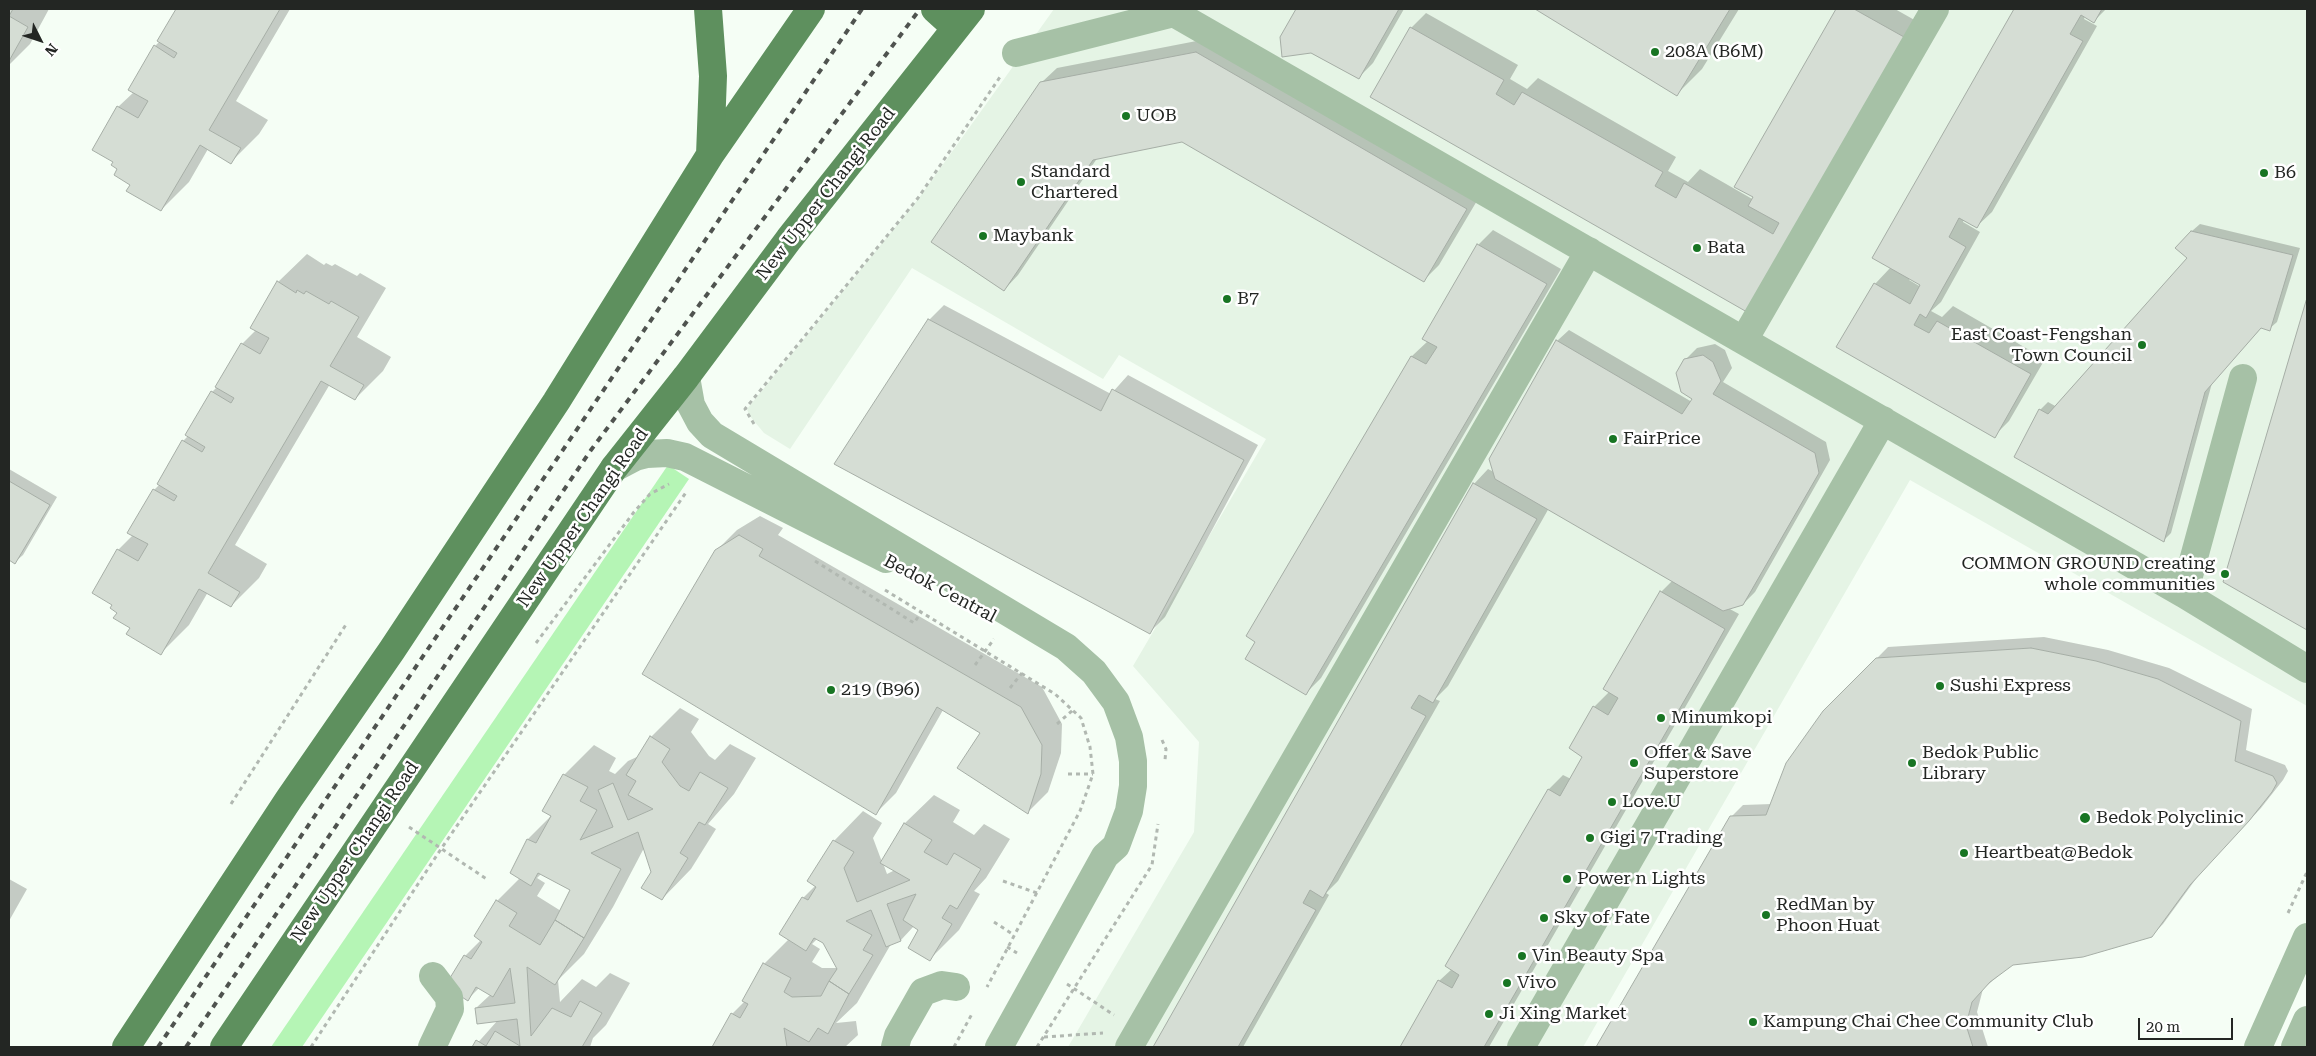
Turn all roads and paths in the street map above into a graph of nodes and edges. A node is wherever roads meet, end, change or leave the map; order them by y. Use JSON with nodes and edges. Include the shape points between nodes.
{"nodes":[{"id":1,"x":708,"y":9,"type":"edge"},
{"id":2,"x":812,"y":9,"type":"edge"},
{"id":3,"x":934,"y":9,"type":"edge"},
{"id":4,"x":1935,"y":9,"type":"edge"},
{"id":5,"x":1173,"y":11,"type":"edge"},
{"id":6,"x":963,"y":18,"type":"edge"},
{"id":7,"x":1016,"y":53,"type":"joint"},
{"id":8,"x":710,"y":155,"type":"junction"},
{"id":9,"x":1589,"y":251,"type":"junction"},
{"id":10,"x":1744,"y":340,"type":"junction"},
{"id":11,"x":686,"y":377,"type":"junction"},
{"id":12,"x":2244,"y":378,"type":"dead end"},
{"id":13,"x":1883,"y":420,"type":"junction"},
{"id":14,"x":757,"y":430,"type":"dead end"},
{"id":15,"x":614,"y":468,"type":"junction"},
{"id":16,"x":689,"y":488,"type":"dead end"},
{"id":17,"x":815,"y":561,"type":"dead end"},
{"id":18,"x":880,"y":587,"type":"dead end"},
{"id":19,"x":2184,"y":594,"type":"junction"},
{"id":20,"x":922,"y":611,"type":"junction"},
{"id":21,"x":347,"y":622,"type":"dead end"},
{"id":22,"x":986,"y":651,"type":"junction"},
{"id":23,"x":976,"y":665,"type":"dead end"},
{"id":24,"x":2307,"y":669,"type":"edge"},
{"id":25,"x":1022,"y":674,"type":"junction"},
{"id":26,"x":1010,"y":688,"type":"dead end"},
{"id":27,"x":1073,"y":710,"type":"junction"},
{"id":28,"x":1058,"y":724,"type":"dead end"},
{"id":29,"x":1160,"y":735,"type":"dead end"},
{"id":30,"x":1164,"y":768,"type":"dead end"},
{"id":31,"x":1068,"y":774,"type":"dead end"},
{"id":32,"x":1094,"y":774,"type":"junction"},
{"id":33,"x":231,"y":804,"type":"dead end"},
{"id":34,"x":1159,"y":822,"type":"dead end"},
{"id":35,"x":414,"y":831,"type":"dead end"},
{"id":36,"x":441,"y":849,"type":"junction"},
{"id":37,"x":1105,"y":856,"type":"junction"},
{"id":38,"x":488,"y":880,"type":"dead end"},
{"id":39,"x":1003,"y":880,"type":"dead end"},
{"id":40,"x":1037,"y":893,"type":"junction"},
{"id":41,"x":994,"y":922,"type":"dead end"},
{"id":42,"x":1014,"y":935,"type":"junction"},
{"id":43,"x":2307,"y":937,"type":"edge"},
{"id":44,"x":433,"y":976,"type":"dead end"},
{"id":45,"x":956,"y":987,"type":"dead end"},
{"id":46,"x":986,"y":989,"type":"dead end"},
{"id":47,"x":1075,"y":989,"type":"junction"},
{"id":48,"x":977,"y":1004,"type":"dead end"},
{"id":49,"x":2307,"y":1020,"type":"edge"},
{"id":50,"x":1044,"y":1037,"type":"junction"},
{"id":51,"x":1134,"y":1039,"type":"edge"},
{"id":52,"x":126,"y":1047,"type":"edge"},
{"id":53,"x":224,"y":1047,"type":"edge"},
{"id":54,"x":311,"y":1047,"type":"edge"},
{"id":55,"x":432,"y":1047,"type":"edge"},
{"id":56,"x":895,"y":1047,"type":"edge"},
{"id":57,"x":954,"y":1047,"type":"edge"},
{"id":58,"x":999,"y":1047,"type":"edge"},
{"id":59,"x":1037,"y":1047,"type":"edge"},
{"id":60,"x":1521,"y":1047,"type":"edge"},
{"id":61,"x":2258,"y":1047,"type":"edge"},
{"id":62,"x":2295,"y":1047,"type":"edge"}],
"edges":[{"from":1,"to":8,"type":"main road","via":[[713,76]]},
{"from":2,"to":8,"type":"main road"},
{"from":3,"to":6,"type":"main road"},
{"from":4,"to":10,"type":"street"},
{"from":5,"to":7,"type":"street"},
{"from":5,"to":9,"type":"street"},
{"from":6,"to":11,"type":"main road","name":"New Upper Changi Road"},
{"from":7,"to":14,"type":"path","via":[[918,198],[745,409]]},
{"from":8,"to":52,"type":"main road","via":[[561,394]]},
{"from":9,"to":10,"type":"street"},
{"from":9,"to":51,"type":"street"},
{"from":10,"to":13,"type":"street"},
{"from":11,"to":15,"type":"main road","name":"New Upper Changi Road"},
{"from":11,"to":37,"type":"street","name":"Bedok Central","via":[[689,400],[696,417],[717,439],[1066,647],[1100,678],[1126,725],[1134,774],[1123,828],[1116,846]]},
{"from":12,"to":19,"type":"street"},
{"from":13,"to":19,"type":"street"},
{"from":13,"to":60,"type":"street"},
{"from":15,"to":37,"type":"street","name":"Bedok Central","via":[[647,454],[667,453],[685,457],[956,595],[1074,667],[1107,706],[1122,750],[1121,796],[1116,819],[1106,841]]},
{"from":15,"to":53,"type":"main road","name":"New Upper Changi Road"},
{"from":16,"to":36,"type":"path"},
{"from":17,"to":20,"type":"path","via":[[914,623]]},
{"from":18,"to":20,"type":"path"},
{"from":19,"to":24,"type":"street"},
{"from":20,"to":22,"type":"path"},
{"from":21,"to":33,"type":"path"},
{"from":22,"to":23,"type":"path"},
{"from":22,"to":25,"type":"path"},
{"from":25,"to":26,"type":"path"},
{"from":25,"to":27,"type":"path","via":[[1056,694]]},
{"from":27,"to":28,"type":"path"},
{"from":27,"to":32,"type":"path","via":[[1081,718]]},
{"from":29,"to":30,"type":"path","via":[[1166,749]]},
{"from":31,"to":32,"type":"path"},
{"from":32,"to":40,"type":"path","via":[[1080,811]]},
{"from":34,"to":47,"type":"path","via":[[1152,865]]},
{"from":35,"to":36,"type":"path"},
{"from":36,"to":38,"type":"path"},
{"from":36,"to":54,"type":"path"},
{"from":37,"to":58,"type":"street","name":"Bedok Central"},
{"from":39,"to":40,"type":"path"},
{"from":40,"to":42,"type":"path"},
{"from":41,"to":42,"type":"path"},
{"from":42,"to":46,"type":"path"},
{"from":43,"to":61,"type":"street"},
{"from":44,"to":55,"type":"street","via":[[449,997],[450,1010]]},
{"from":45,"to":56,"type":"street","via":[[942,985],[923,992]]},
{"from":47,"to":50,"type":"path"},
{"from":47,"to":51,"type":"path"},
{"from":48,"to":57,"type":"path"},
{"from":49,"to":62,"type":"street"},
{"from":50,"to":51,"type":"path"},
{"from":50,"to":59,"type":"path"}]}
